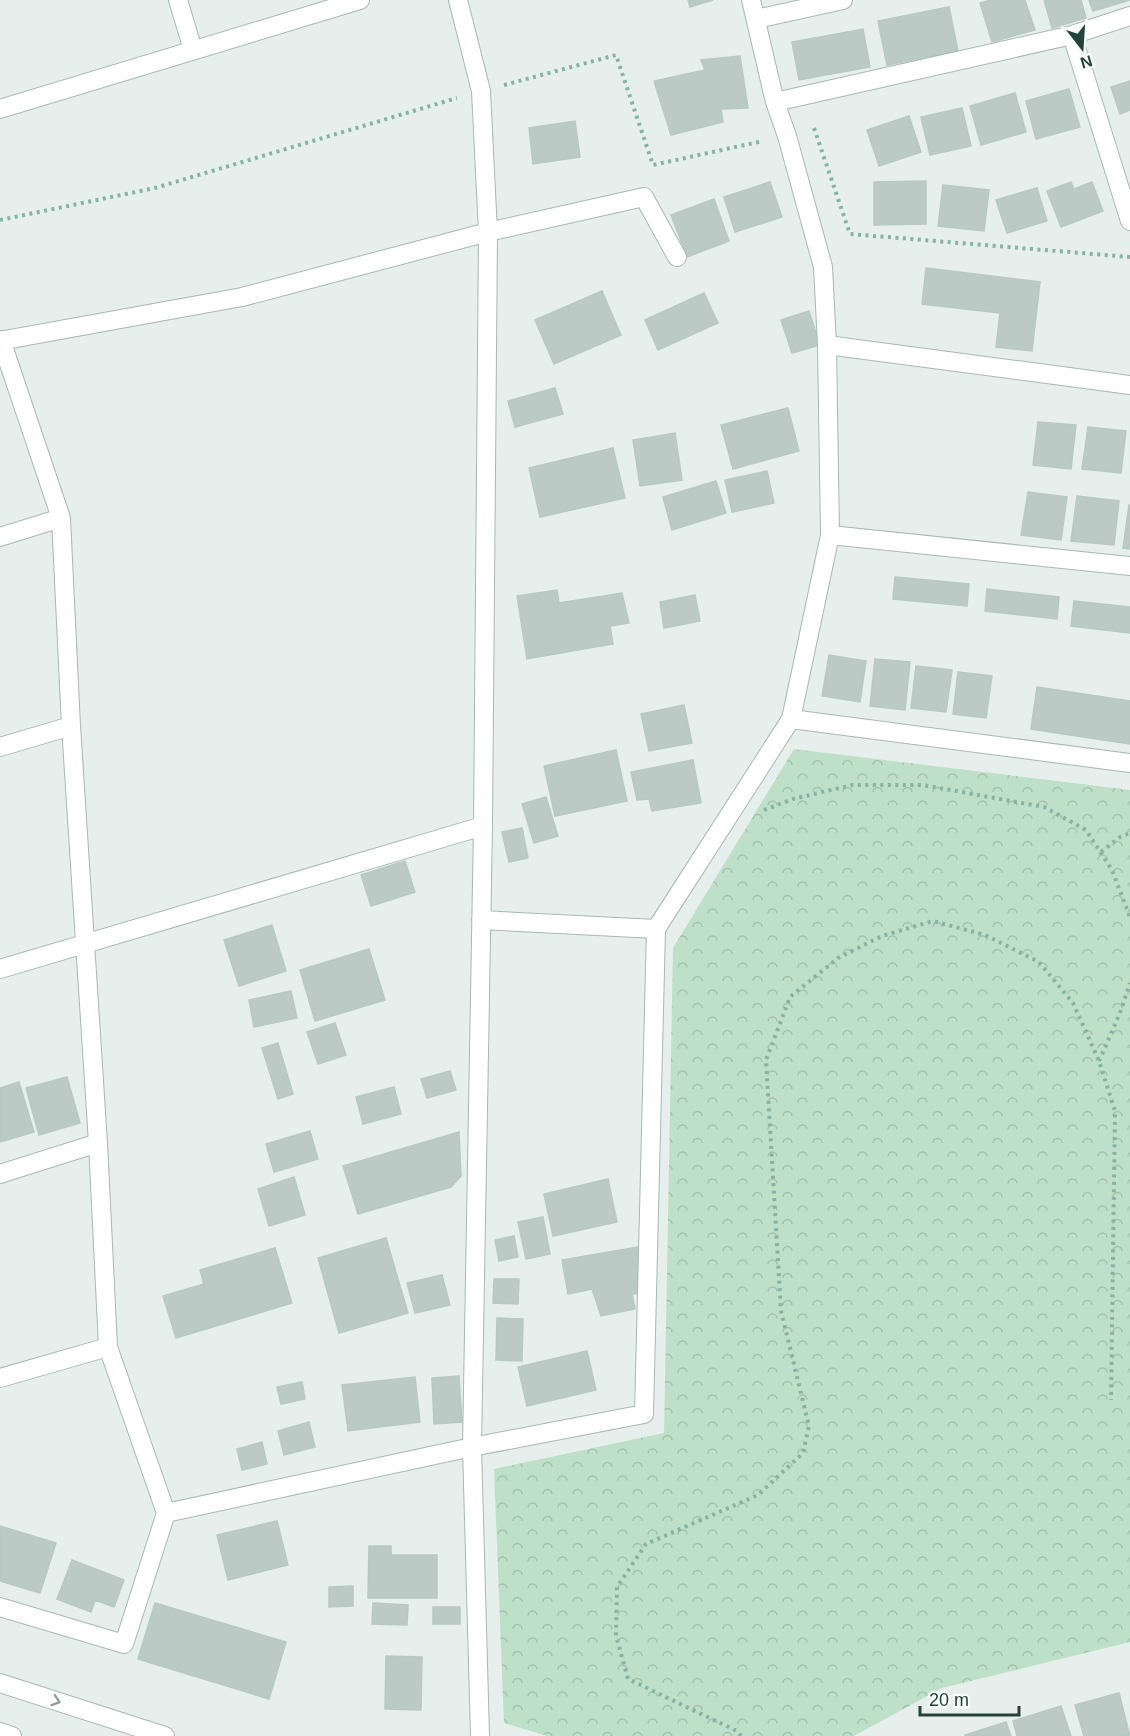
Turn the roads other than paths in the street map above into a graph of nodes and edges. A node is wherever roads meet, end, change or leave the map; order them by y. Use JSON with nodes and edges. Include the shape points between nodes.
{"nodes":[{"id":1,"x":178,"y":0,"type":"edge"},
{"id":2,"x":360,"y":0,"type":"edge"},
{"id":3,"x":458,"y":0,"type":"edge"},
{"id":4,"x":751,"y":0,"type":"edge"},
{"id":5,"x":843,"y":0,"type":"edge"},
{"id":6,"x":1130,"y":16,"type":"edge"},
{"id":7,"x":756,"y":19,"type":"junction"},
{"id":8,"x":1072,"y":35,"type":"junction"},
{"id":9,"x":193,"y":50,"type":"junction"},
{"id":10,"x":776,"y":102,"type":"junction"},
{"id":11,"x":0,"y":109,"type":"edge"},
{"id":12,"x":1130,"y":221,"type":"edge"},
{"id":13,"x":488,"y":232,"type":"junction"},
{"id":14,"x":676,"y":257,"type":"dead end"},
{"id":15,"x":1,"y":341,"type":"edge"},
{"id":16,"x":827,"y":345,"type":"junction"},
{"id":17,"x":1130,"y":385,"type":"edge"},
{"id":18,"x":60,"y":518,"type":"junction"},
{"id":19,"x":830,"y":535,"type":"junction"},
{"id":20,"x":0,"y":537,"type":"edge"},
{"id":21,"x":1130,"y":566,"type":"edge"},
{"id":22,"x":791,"y":719,"type":"junction"},
{"id":23,"x":70,"y":726,"type":"junction"},
{"id":24,"x":0,"y":747,"type":"edge"},
{"id":25,"x":1130,"y":763,"type":"edge"},
{"id":26,"x":483,"y":826,"type":"junction"},
{"id":27,"x":481,"y":920,"type":"junction"},
{"id":28,"x":656,"y":929,"type":"junction"},
{"id":29,"x":86,"y":942,"type":"junction"},
{"id":30,"x":0,"y":969,"type":"edge"},
{"id":31,"x":98,"y":1143,"type":"junction"},
{"id":32,"x":0,"y":1174,"type":"edge"},
{"id":33,"x":108,"y":1347,"type":"junction"},
{"id":34,"x":0,"y":1378,"type":"edge"},
{"id":35,"x":472,"y":1447,"type":"junction"},
{"id":36,"x":166,"y":1513,"type":"junction"},
{"id":37,"x":0,"y":1607,"type":"edge"},
{"id":38,"x":0,"y":1683,"type":"edge"},
{"id":39,"x":0,"y":1732,"type":"edge"},
{"id":40,"x":12,"y":1736,"type":"edge"},
{"id":41,"x":165,"y":1736,"type":"edge"},
{"id":42,"x":480,"y":1736,"type":"edge"}],
"edges":[{"from":1,"to":9,"type":"street"},
{"from":2,"to":9,"type":"street"},
{"from":3,"to":13,"type":"street","via":[[482,91]]},
{"from":4,"to":7,"type":"street"},
{"from":5,"to":7,"type":"street"},
{"from":6,"to":8,"type":"street"},
{"from":7,"to":10,"type":"street"},
{"from":8,"to":10,"type":"street"},
{"from":8,"to":12,"type":"street"},
{"from":9,"to":11,"type":"street"},
{"from":10,"to":16,"type":"street","via":[[823,267]]},
{"from":13,"to":14,"type":"street","via":[[644,197]]},
{"from":13,"to":15,"type":"street","via":[[242,297]]},
{"from":13,"to":26,"type":"street"},
{"from":15,"to":18,"type":"street"},
{"from":16,"to":17,"type":"street"},
{"from":16,"to":19,"type":"street"},
{"from":18,"to":20,"type":"street"},
{"from":18,"to":23,"type":"street"},
{"from":19,"to":21,"type":"street"},
{"from":19,"to":22,"type":"street"},
{"from":22,"to":25,"type":"street"},
{"from":22,"to":28,"type":"street"},
{"from":23,"to":24,"type":"street"},
{"from":23,"to":29,"type":"street"},
{"from":26,"to":27,"type":"street"},
{"from":26,"to":29,"type":"street"},
{"from":27,"to":28,"type":"street"},
{"from":27,"to":35,"type":"street"},
{"from":28,"to":35,"type":"street","via":[[644,1414]]},
{"from":29,"to":30,"type":"street"},
{"from":29,"to":31,"type":"street"},
{"from":31,"to":32,"type":"street"},
{"from":31,"to":33,"type":"street"},
{"from":33,"to":34,"type":"street"},
{"from":33,"to":36,"type":"street"},
{"from":35,"to":36,"type":"street"},
{"from":35,"to":42,"type":"street"},
{"from":36,"to":37,"type":"street","via":[[124,1644]]},
{"from":38,"to":41,"type":"street","one_way":true},
{"from":39,"to":40,"type":"street"}]}
